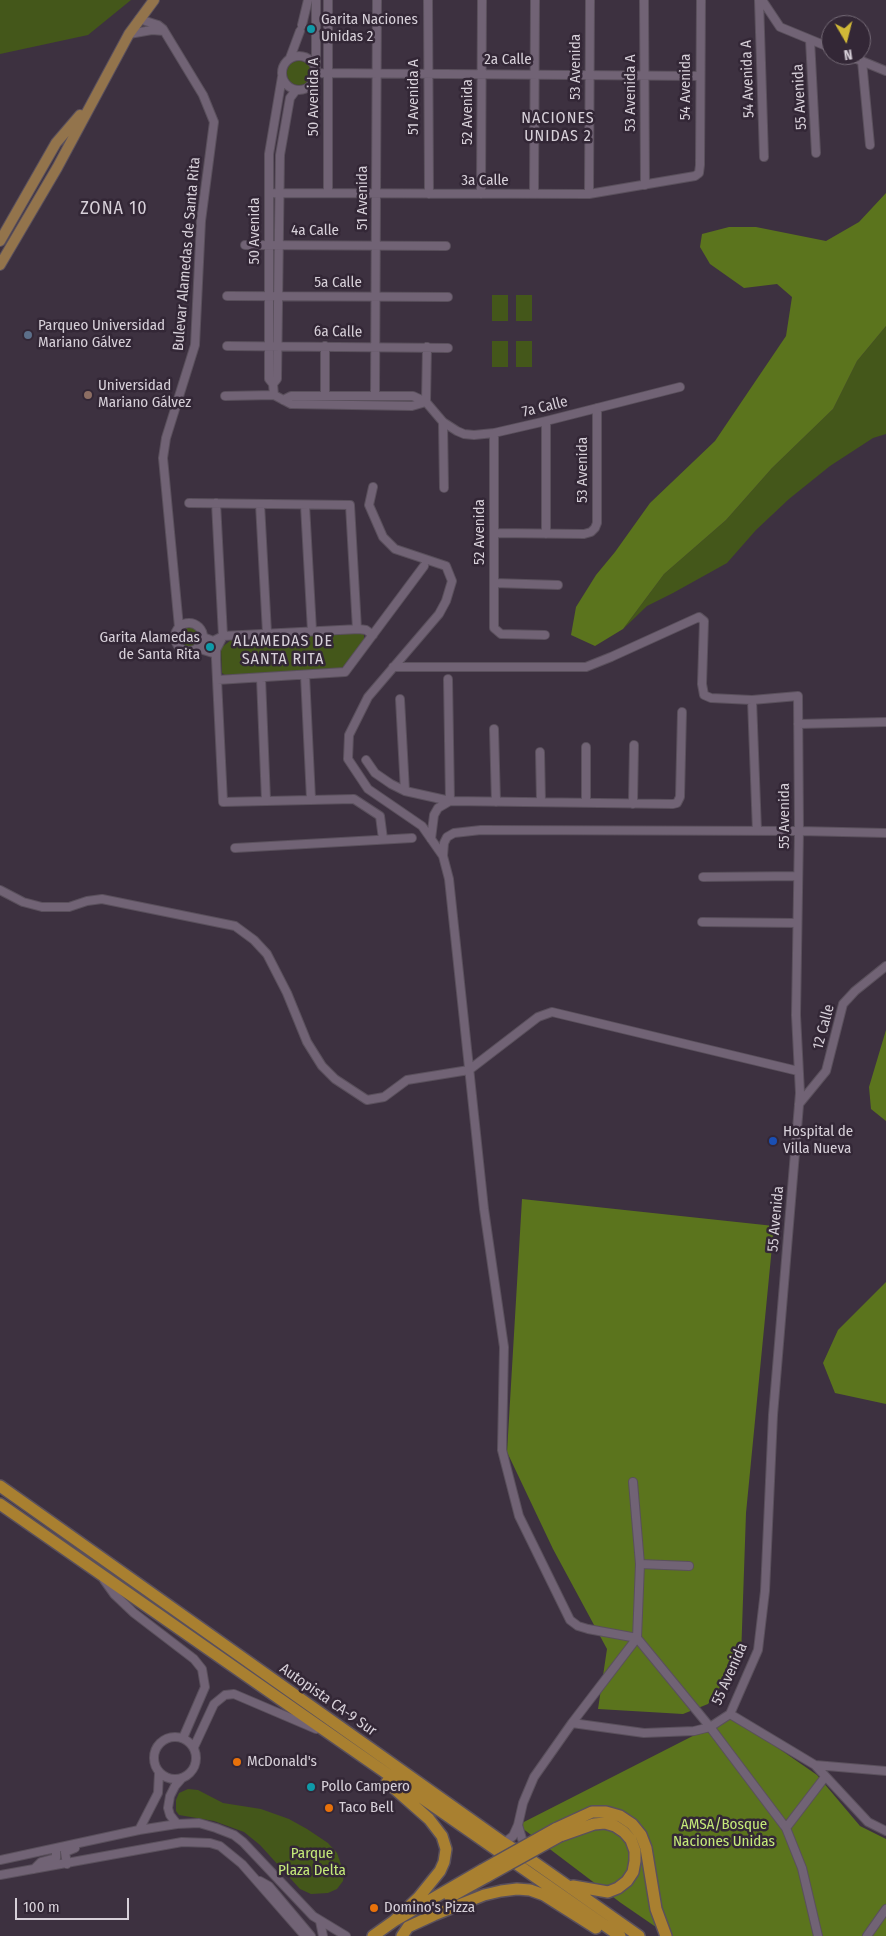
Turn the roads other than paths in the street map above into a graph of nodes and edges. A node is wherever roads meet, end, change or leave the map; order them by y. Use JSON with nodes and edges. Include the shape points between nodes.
{"nodes":[{"id":1,"x":154,"y":0,"type":"edge"},
{"id":2,"x":328,"y":0,"type":"edge"},
{"id":3,"x":377,"y":0,"type":"edge"},
{"id":4,"x":428,"y":0,"type":"edge"},
{"id":5,"x":482,"y":0,"type":"edge"},
{"id":6,"x":535,"y":0,"type":"edge"},
{"id":7,"x":590,"y":0,"type":"edge"},
{"id":8,"x":644,"y":0,"type":"edge"},
{"id":9,"x":701,"y":0,"type":"edge"},
{"id":10,"x":760,"y":0,"type":"edge"},
{"id":11,"x":308,"y":1,"type":"edge"},
{"id":12,"x":316,"y":1,"type":"edge"},
{"id":13,"x":139,"y":19,"type":"junction"},
{"id":14,"x":164,"y":31,"type":"junction"},
{"id":15,"x":129,"y":34,"type":"junction"},
{"id":16,"x":810,"y":40,"type":"junction"},
{"id":17,"x":821,"y":44,"type":"edge"},
{"id":18,"x":290,"y":58,"type":"junction"},
{"id":19,"x":862,"y":65,"type":"edge"},
{"id":20,"x":871,"y":65,"type":"edge"},
{"id":21,"x":316,"y":70,"type":"junction"},
{"id":22,"x":886,"y":71,"type":"edge"},
{"id":23,"x":328,"y":72,"type":"junction"},
{"id":24,"x":377,"y":73,"type":"junction"},
{"id":25,"x":428,"y":74,"type":"junction"},
{"id":26,"x":481,"y":74,"type":"junction"},
{"id":27,"x":536,"y":74,"type":"junction"},
{"id":28,"x":590,"y":74,"type":"junction"},
{"id":29,"x":645,"y":75,"type":"junction"},
{"id":30,"x":700,"y":76,"type":"junction"},
{"id":31,"x":282,"y":77,"type":"junction"},
{"id":32,"x":296,"y":90,"type":"junction"},
{"id":33,"x":90,"y":105,"type":"junction"},
{"id":34,"x":68,"y":128,"type":"junction"},
{"id":35,"x":870,"y":146,"type":"dead end"},
{"id":36,"x":66,"y":151,"type":"junction"},
{"id":37,"x":816,"y":153,"type":"dead end"},
{"id":38,"x":764,"y":157,"type":"dead end"},
{"id":39,"x":46,"y":160,"type":"junction"},
{"id":40,"x":56,"y":168,"type":"junction"},
{"id":41,"x":699,"y":173,"type":"joint"},
{"id":42,"x":645,"y":185,"type":"junction"},
{"id":43,"x":328,"y":193,"type":"junction"},
{"id":44,"x":269,"y":194,"type":"junction"},
{"id":45,"x":279,"y":194,"type":"junction"},
{"id":46,"x":377,"y":194,"type":"junction"},
{"id":47,"x":429,"y":194,"type":"junction"},
{"id":48,"x":481,"y":194,"type":"junction"},
{"id":49,"x":534,"y":194,"type":"junction"},
{"id":50,"x":589,"y":194,"type":"junction"},
{"id":51,"x":0,"y":241,"type":"edge"},
{"id":52,"x":245,"y":245,"type":"dead end"},
{"id":53,"x":269,"y":245,"type":"junction"},
{"id":54,"x":278,"y":245,"type":"junction"},
{"id":55,"x":376,"y":245,"type":"junction"},
{"id":56,"x":446,"y":246,"type":"dead end"},
{"id":57,"x":0,"y":265,"type":"edge"},
{"id":58,"x":227,"y":296,"type":"dead end"},
{"id":59,"x":269,"y":296,"type":"junction"},
{"id":60,"x":278,"y":296,"type":"junction"},
{"id":61,"x":376,"y":296,"type":"junction"},
{"id":62,"x":448,"y":297,"type":"dead end"},
{"id":63,"x":227,"y":346,"type":"dead end"},
{"id":64,"x":269,"y":346,"type":"junction"},
{"id":65,"x":277,"y":346,"type":"junction"},
{"id":66,"x":325,"y":346,"type":"junction"},
{"id":67,"x":375,"y":347,"type":"junction"},
{"id":68,"x":428,"y":347,"type":"junction"},
{"id":69,"x":448,"y":348,"type":"dead end"},
{"id":70,"x":273,"y":384,"type":"junction"},
{"id":71,"x":680,"y":387,"type":"dead end"},
{"id":72,"x":274,"y":395,"type":"junction"},
{"id":73,"x":325,"y":395,"type":"junction"},
{"id":74,"x":375,"y":395,"type":"junction"},
{"id":75,"x":225,"y":396,"type":"dead end"},
{"id":76,"x":283,"y":400,"type":"junction"},
{"id":77,"x":426,"y":402,"type":"junction"},
{"id":78,"x":597,"y":408,"type":"junction"},
{"id":79,"x":444,"y":422,"type":"junction"},
{"id":80,"x":546,"y":422,"type":"junction"},
{"id":81,"x":494,"y":433,"type":"junction"},
{"id":82,"x":373,"y":487,"type":"dead end"},
{"id":83,"x":444,"y":488,"type":"dead end"},
{"id":84,"x":189,"y":502,"type":"dead end"},
{"id":85,"x":216,"y":503,"type":"junction"},
{"id":86,"x":260,"y":504,"type":"junction"},
{"id":87,"x":305,"y":505,"type":"junction"},
{"id":88,"x":494,"y":533,"type":"junction"},
{"id":89,"x":546,"y":534,"type":"junction"},
{"id":90,"x":424,"y":566,"type":"dead end"},
{"id":91,"x":494,"y":583,"type":"junction"},
{"id":92,"x":558,"y":585,"type":"dead end"},
{"id":93,"x":177,"y":608,"type":"junction"},
{"id":94,"x":188,"y":623,"type":"junction"},
{"id":95,"x":179,"y":627,"type":"junction"},
{"id":96,"x":357,"y":629,"type":"junction"},
{"id":97,"x":312,"y":631,"type":"junction"},
{"id":98,"x":268,"y":634,"type":"junction"},
{"id":99,"x":373,"y":635,"type":"junction"},
{"id":100,"x":545,"y":635,"type":"dead end"},
{"id":101,"x":223,"y":636,"type":"junction"},
{"id":102,"x":203,"y":637,"type":"junction"},
{"id":103,"x":197,"y":648,"type":"junction"},
{"id":104,"x":216,"y":654,"type":"junction"},
{"id":105,"x":393,"y":667,"type":"junction"},
{"id":106,"x":305,"y":675,"type":"junction"},
{"id":107,"x":261,"y":678,"type":"junction"},
{"id":108,"x":448,"y":679,"type":"dead end"},
{"id":109,"x":217,"y":680,"type":"junction"},
{"id":110,"x":400,"y":699,"type":"dead end"},
{"id":111,"x":752,"y":700,"type":"junction"},
{"id":112,"x":682,"y":712,"type":"dead end"},
{"id":113,"x":886,"y":722,"type":"edge"},
{"id":114,"x":798,"y":724,"type":"junction"},
{"id":115,"x":494,"y":729,"type":"dead end"},
{"id":116,"x":634,"y":745,"type":"dead end"},
{"id":117,"x":586,"y":747,"type":"dead end"},
{"id":118,"x":540,"y":752,"type":"dead end"},
{"id":119,"x":366,"y":760,"type":"dead end"},
{"id":120,"x":405,"y":791,"type":"junction"},
{"id":121,"x":312,"y":799,"type":"junction"},
{"id":122,"x":266,"y":800,"type":"junction"},
{"id":123,"x":450,"y":801,"type":"junction"},
{"id":124,"x":496,"y":802,"type":"junction"},
{"id":125,"x":541,"y":802,"type":"junction"},
{"id":126,"x":586,"y":803,"type":"junction"},
{"id":127,"x":633,"y":804,"type":"junction"},
{"id":128,"x":757,"y":831,"type":"junction"},
{"id":129,"x":799,"y":831,"type":"junction"},
{"id":130,"x":886,"y":833,"type":"edge"},
{"id":131,"x":412,"y":838,"type":"dead end"},
{"id":132,"x":383,"y":839,"type":"junction"},
{"id":133,"x":431,"y":839,"type":"junction"},
{"id":134,"x":235,"y":848,"type":"dead end"},
{"id":135,"x":443,"y":856,"type":"junction"},
{"id":136,"x":798,"y":876,"type":"junction"},
{"id":137,"x":702,"y":877,"type":"dead end"},
{"id":138,"x":0,"y":890,"type":"edge"},
{"id":139,"x":702,"y":922,"type":"dead end"},
{"id":140,"x":797,"y":923,"type":"junction"},
{"id":141,"x":886,"y":966,"type":"edge"},
{"id":142,"x":469,"y":1070,"type":"junction"},
{"id":143,"x":798,"y":1071,"type":"junction"},
{"id":144,"x":799,"y":1104,"type":"junction"},
{"id":145,"x":633,"y":1482,"type":"dead end"},
{"id":146,"x":0,"y":1486,"type":"edge"},
{"id":147,"x":3,"y":1506,"type":"edge"},
{"id":148,"x":640,"y":1564,"type":"junction"},
{"id":149,"x":689,"y":1566,"type":"dead end"},
{"id":150,"x":96,"y":1570,"type":"junction"},
{"id":151,"x":637,"y":1638,"type":"junction"},
{"id":152,"x":730,"y":1714,"type":"junction"},
{"id":153,"x":572,"y":1723,"type":"junction"},
{"id":154,"x":710,"y":1727,"type":"junction"},
{"id":155,"x":329,"y":1734,"type":"junction"},
{"id":156,"x":183,"y":1738,"type":"junction"},
{"id":157,"x":342,"y":1743,"type":"junction"},
{"id":158,"x":194,"y":1747,"type":"junction"},
{"id":159,"x":815,"y":1765,"type":"junction"},
{"id":160,"x":886,"y":1771,"type":"edge"},
{"id":161,"x":159,"y":1772,"type":"junction"},
{"id":162,"x":182,"y":1778,"type":"junction"},
{"id":163,"x":825,"y":1778,"type":"junction"},
{"id":164,"x":177,"y":1824,"type":"junction"},
{"id":165,"x":518,"y":1825,"type":"junction"},
{"id":166,"x":786,"y":1828,"type":"junction"},
{"id":167,"x":139,"y":1830,"type":"junction"},
{"id":168,"x":886,"y":1831,"type":"edge"},
{"id":169,"x":557,"y":1833,"type":"junction"},
{"id":170,"x":95,"y":1840,"type":"junction"},
{"id":171,"x":504,"y":1843,"type":"junction"},
{"id":172,"x":56,"y":1848,"type":"junction"},
{"id":173,"x":0,"y":1860,"type":"edge"},
{"id":174,"x":531,"y":1860,"type":"junction"},
{"id":175,"x":67,"y":1864,"type":"junction"},
{"id":176,"x":34,"y":1869,"type":"junction"},
{"id":177,"x":0,"y":1875,"type":"edge"},
{"id":178,"x":256,"y":1880,"type":"junction"},
{"id":179,"x":563,"y":1883,"type":"junction"},
{"id":180,"x":886,"y":1909,"type":"edge"},
{"id":181,"x":418,"y":1912,"type":"junction"},
{"id":182,"x":320,"y":1921,"type":"junction"},
{"id":183,"x":394,"y":1921,"type":"junction"},
{"id":184,"x":405,"y":1931,"type":"edge"},
{"id":185,"x":305,"y":1936,"type":"edge"},
{"id":186,"x":311,"y":1936,"type":"edge"},
{"id":187,"x":323,"y":1936,"type":"edge"},
{"id":188,"x":346,"y":1936,"type":"edge"},
{"id":189,"x":373,"y":1936,"type":"edge"},
{"id":190,"x":614,"y":1936,"type":"edge"},
{"id":191,"x":620,"y":1936,"type":"edge"},
{"id":192,"x":639,"y":1936,"type":"edge"},
{"id":193,"x":666,"y":1936,"type":"edge"},
{"id":194,"x":818,"y":1936,"type":"edge"},
{"id":195,"x":867,"y":1936,"type":"edge"}],
"edges":[{"from":1,"to":13,"type":"main road"},
{"from":2,"to":23,"type":"street","name":"50 Avenida A"},
{"from":3,"to":24,"type":"street","name":"51 Avenida"},
{"from":4,"to":25,"type":"street","name":"51 Avenida A"},
{"from":5,"to":26,"type":"street","name":"52 Avenida"},
{"from":6,"to":27,"type":"street"},
{"from":7,"to":28,"type":"street","name":"53 Avenida"},
{"from":8,"to":29,"type":"street","name":"53 Avenida A"},
{"from":9,"to":30,"type":"street","name":"54 Avenida"},
{"from":10,"to":16,"type":"street","via":[[780,27]]},
{"from":10,"to":38,"type":"street","name":"54 Avenida A"},
{"from":11,"to":12,"type":"street"},
{"from":11,"to":18,"type":"street"},
{"from":12,"to":21,"type":"street"},
{"from":13,"to":14,"type":"street","via":[[158,25]]},
{"from":13,"to":15,"type":"main road"},
{"from":14,"to":15,"type":"street"},
{"from":14,"to":93,"type":"street","name":"Bulevar Alamedas de Santa Rita","via":[[203,94],[214,122],[201,221],[195,345],[162,458]]},
{"from":15,"to":33,"type":"main road"},
{"from":16,"to":17,"type":"street"},
{"from":16,"to":37,"type":"street","name":"55 Avenida"},
{"from":18,"to":21,"type":"street","via":[[308,58]]},
{"from":18,"to":31,"type":"street","via":[[283,66]]},
{"from":19,"to":35,"type":"street"},
{"from":20,"to":22,"type":"street"},
{"from":21,"to":23,"type":"street","name":"2a Calle"},
{"from":21,"to":32,"type":"street","via":[[313,84]]},
{"from":23,"to":24,"type":"street","name":"2a Calle"},
{"from":23,"to":43,"type":"street","name":"50 Avenida A"},
{"from":24,"to":25,"type":"street","name":"2a Calle"},
{"from":24,"to":46,"type":"street","name":"51 Avenida"},
{"from":25,"to":26,"type":"street","name":"2a Calle"},
{"from":25,"to":47,"type":"street","name":"51 Avenida A"},
{"from":26,"to":27,"type":"street","name":"2a Calle"},
{"from":26,"to":48,"type":"street","name":"52 Avenida"},
{"from":27,"to":28,"type":"street","name":"2a Calle"},
{"from":27,"to":49,"type":"street"},
{"from":28,"to":29,"type":"street","name":"2a Calle"},
{"from":28,"to":50,"type":"street","name":"53 Avenida"},
{"from":29,"to":30,"type":"street","name":"2a Calle"},
{"from":29,"to":42,"type":"street","name":"53 Avenida A"},
{"from":30,"to":41,"type":"street","name":"54 Avenida"},
{"from":31,"to":32,"type":"street"},
{"from":31,"to":44,"type":"street","name":"50 Avenida","via":[[270,148]]},
{"from":32,"to":45,"type":"street","name":"50 Avenida","via":[[290,98],[281,143]]},
{"from":33,"to":34,"type":"main road"},
{"from":33,"to":36,"type":"main road"},
{"from":34,"to":36,"type":"main road"},
{"from":34,"to":39,"type":"main road"},
{"from":36,"to":40,"type":"main road"},
{"from":39,"to":40,"type":"main road","via":[[54,161]]},
{"from":39,"to":51,"type":"main road"},
{"from":40,"to":57,"type":"main road"},
{"from":41,"to":42,"type":"street","name":"3a Calle"},
{"from":42,"to":50,"type":"street","name":"3a Calle"},
{"from":43,"to":45,"type":"street","name":"3a Calle"},
{"from":43,"to":46,"type":"street","name":"3a Calle"},
{"from":44,"to":45,"type":"street","name":"3a Calle"},
{"from":44,"to":53,"type":"street","name":"50 Avenida"},
{"from":45,"to":54,"type":"street","name":"50 Avenida"},
{"from":46,"to":47,"type":"street","name":"3a Calle"},
{"from":46,"to":55,"type":"street","name":"51 Avenida"},
{"from":47,"to":48,"type":"street","name":"3a Calle"},
{"from":48,"to":49,"type":"street","name":"3a Calle"},
{"from":49,"to":50,"type":"street","name":"3a Calle"},
{"from":52,"to":53,"type":"street","name":"4a Calle"},
{"from":53,"to":54,"type":"street","name":"4a Calle"},
{"from":53,"to":59,"type":"street","name":"50 Avenida"},
{"from":54,"to":55,"type":"street","name":"4a Calle"},
{"from":54,"to":60,"type":"street","name":"50 Avenida"},
{"from":55,"to":56,"type":"street","name":"4a Calle"},
{"from":55,"to":61,"type":"street","name":"51 Avenida"},
{"from":58,"to":59,"type":"street","name":"5a Calle"},
{"from":59,"to":60,"type":"street","name":"5a Calle"},
{"from":59,"to":64,"type":"street","name":"50 Avenida"},
{"from":60,"to":61,"type":"street","name":"5a Calle"},
{"from":60,"to":65,"type":"street","name":"50 Avenida"},
{"from":61,"to":62,"type":"street","name":"5a Calle"},
{"from":61,"to":67,"type":"street","name":"51 Avenida"},
{"from":63,"to":64,"type":"street","name":"6a Calle"},
{"from":64,"to":65,"type":"street","name":"6a Calle"},
{"from":64,"to":70,"type":"street","name":"50 Avenida","via":[[269,379]]},
{"from":65,"to":66,"type":"street","name":"6a Calle"},
{"from":65,"to":70,"type":"street","name":"50 Avenida","via":[[277,379]]},
{"from":66,"to":67,"type":"street","name":"6a Calle"},
{"from":66,"to":73,"type":"street"},
{"from":67,"to":68,"type":"street","name":"6a Calle"},
{"from":67,"to":74,"type":"street","name":"51 Avenida"},
{"from":68,"to":69,"type":"street","name":"6a Calle"},
{"from":68,"to":77,"type":"street"},
{"from":70,"to":72,"type":"street","name":"50 Avenida"},
{"from":71,"to":78,"type":"street","name":"7a Calle"},
{"from":72,"to":75,"type":"street"},
{"from":72,"to":76,"type":"street"},
{"from":73,"to":74,"type":"street"},
{"from":73,"to":76,"type":"street","via":[[290,396]]},
{"from":74,"to":77,"type":"street","via":[[412,396]]},
{"from":76,"to":77,"type":"street","via":[[300,405],[412,406]]},
{"from":77,"to":79,"type":"street","name":"7a Calle"},
{"from":78,"to":80,"type":"street","name":"7a Calle"},
{"from":78,"to":89,"type":"street","name":"53 Avenida","via":[[597,523],[593,530],[584,534]]},
{"from":79,"to":81,"type":"street","name":"7a Calle","via":[[464,434]]},
{"from":79,"to":83,"type":"street"},
{"from":80,"to":81,"type":"street","name":"7a Calle"},
{"from":80,"to":89,"type":"street"},
{"from":81,"to":88,"type":"street","name":"52 Avenida"},
{"from":82,"to":105,"type":"street","via":[[369,505],[383,537],[395,549],[446,566],[452,580],[439,614]]},
{"from":84,"to":85,"type":"street"},
{"from":85,"to":86,"type":"street"},
{"from":85,"to":101,"type":"street"},
{"from":86,"to":87,"type":"street"},
{"from":86,"to":98,"type":"street"},
{"from":87,"to":96,"type":"street","via":[[351,506]]},
{"from":87,"to":97,"type":"street"},
{"from":88,"to":89,"type":"street"},
{"from":88,"to":91,"type":"street","name":"52 Avenida"},
{"from":90,"to":99,"type":"street"},
{"from":91,"to":92,"type":"street"},
{"from":91,"to":100,"type":"street","name":"52 Avenida","via":[[495,630],[502,634]]},
{"from":93,"to":94,"type":"street"},
{"from":93,"to":95,"type":"street","name":"Bulevar Alamedas de Santa Rita"},
{"from":94,"to":95,"type":"street"},
{"from":94,"to":102,"type":"street","via":[[199,626]]},
{"from":95,"to":103,"type":"street","via":[[175,635],[180,647],[188,650]]},
{"from":96,"to":97,"type":"street"},
{"from":96,"to":99,"type":"street"},
{"from":97,"to":98,"type":"street"},
{"from":98,"to":101,"type":"street"},
{"from":99,"to":106,"type":"street","via":[[345,672]]},
{"from":101,"to":102,"type":"street","via":[[211,641]]},
{"from":101,"to":104,"type":"street"},
{"from":102,"to":103,"type":"street"},
{"from":103,"to":104,"type":"street"},
{"from":104,"to":109,"type":"street"},
{"from":105,"to":111,"type":"street","via":[[586,666],[611,658],[699,617],[704,622],[704,695]]},
{"from":105,"to":133,"type":"street","via":[[368,697],[355,720],[349,735],[348,759],[368,789],[422,826]]},
{"from":106,"to":107,"type":"street"},
{"from":106,"to":121,"type":"street"},
{"from":107,"to":109,"type":"street"},
{"from":107,"to":122,"type":"street"},
{"from":108,"to":123,"type":"street"},
{"from":109,"to":122,"type":"street","via":[[223,802]]},
{"from":110,"to":120,"type":"street"},
{"from":111,"to":114,"type":"street","name":"55 Avenida","via":[[798,696]]},
{"from":111,"to":128,"type":"street"},
{"from":112,"to":127,"type":"street","via":[[680,797],[677,803]]},
{"from":113,"to":114,"type":"street"},
{"from":114,"to":129,"type":"street","name":"55 Avenida"},
{"from":115,"to":124,"type":"street"},
{"from":116,"to":127,"type":"street"},
{"from":117,"to":126,"type":"street"},
{"from":118,"to":125,"type":"street"},
{"from":119,"to":120,"type":"street","via":[[376,773]]},
{"from":120,"to":123,"type":"street"},
{"from":121,"to":122,"type":"street"},
{"from":121,"to":132,"type":"street","via":[[357,800],[380,816]]},
{"from":123,"to":124,"type":"street"},
{"from":123,"to":133,"type":"street","via":[[438,808],[434,815]]},
{"from":124,"to":125,"type":"street"},
{"from":125,"to":126,"type":"street"},
{"from":126,"to":127,"type":"street"},
{"from":128,"to":129,"type":"street"},
{"from":128,"to":135,"type":"street","via":[[481,830],[457,832],[447,837]]},
{"from":129,"to":130,"type":"street"},
{"from":129,"to":136,"type":"street","name":"55 Avenida"},
{"from":131,"to":132,"type":"street"},
{"from":132,"to":134,"type":"street"},
{"from":133,"to":135,"type":"street"},
{"from":135,"to":142,"type":"street","via":[[449,879]]},
{"from":136,"to":137,"type":"street"},
{"from":136,"to":140,"type":"street","name":"55 Avenida"},
{"from":138,"to":142,"type":"street","via":[[42,907],[69,906],[102,899],[235,926],[267,954],[307,1042],[322,1066],[335,1079],[367,1100],[384,1098],[407,1080]]},
{"from":139,"to":140,"type":"street"},
{"from":140,"to":143,"type":"street","name":"55 Avenida"},
{"from":141,"to":144,"type":"street","name":"12 Calle","via":[[843,1004],[826,1071]]},
{"from":142,"to":143,"type":"street","via":[[538,1017],[552,1012]]},
{"from":142,"to":151,"type":"street","via":[[504,1347],[502,1450],[519,1516],[570,1620],[588,1629]]},
{"from":143,"to":144,"type":"street","name":"55 Avenida"},
{"from":144,"to":152,"type":"street","name":"55 Avenida","via":[[773,1415],[763,1624],[758,1650]]},
{"from":145,"to":148,"type":"street"},
{"from":146,"to":171,"type":"highway","name":"Autopista CA-9 Sur"},
{"from":147,"to":150,"type":"highway","name":"Autopista CA-9 Sur"},
{"from":148,"to":149,"type":"street"},
{"from":148,"to":151,"type":"street"},
{"from":150,"to":155,"type":"highway","name":"Autopista CA-9 Sur"},
{"from":150,"to":156,"type":"street","via":[[134,1613],[202,1669],[205,1687]]},
{"from":151,"to":153,"type":"street"},
{"from":151,"to":154,"type":"street"},
{"from":152,"to":154,"type":"street","name":"55 Avenida"},
{"from":152,"to":159,"type":"street"},
{"from":153,"to":154,"type":"street","via":[[644,1733]]},
{"from":153,"to":165,"type":"street","via":[[534,1778],[522,1803]]},
{"from":154,"to":166,"type":"street"},
{"from":155,"to":157,"type":"highway","name":"Autopista CA-9 Sur"},
{"from":155,"to":158,"type":"street","via":[[234,1694],[225,1694],[214,1704]]},
{"from":156,"to":158,"type":"street"},
{"from":156,"to":161,"type":"street","via":[[167,1738],[155,1750],[155,1766]]},
{"from":157,"to":183,"type":"highway","via":[[423,1813],[445,1842],[446,1854],[440,1871]]},
{"from":157,"to":191,"type":"highway","name":"Autopista CA-9 Sur"},
{"from":158,"to":162,"type":"street","via":[[194,1768]]},
{"from":159,"to":160,"type":"street"},
{"from":159,"to":163,"type":"street"},
{"from":161,"to":162,"type":"street","via":[[170,1779]]},
{"from":161,"to":167,"type":"street","via":[[158,1793]]},
{"from":162,"to":164,"type":"street","via":[[170,1796],[168,1808]]},
{"from":163,"to":166,"type":"street"},
{"from":163,"to":168,"type":"street","via":[[868,1822]]},
{"from":164,"to":167,"type":"street"},
{"from":164,"to":182,"type":"street","via":[[199,1823],[234,1835]]},
{"from":165,"to":171,"type":"street","via":[[513,1836]]},
{"from":165,"to":174,"type":"street","via":[[524,1849]]},
{"from":166,"to":194,"type":"street","via":[[802,1868]]},
{"from":167,"to":170,"type":"street"},
{"from":169,"to":179,"type":"highway","via":[[605,1823],[624,1832],[635,1850],[633,1872],[618,1888],[608,1892]]},
{"from":169,"to":181,"type":"highway","bridge":true},
{"from":169,"to":193,"type":"highway","via":[[592,1812],[620,1816],[632,1824],[646,1848],[656,1909]]},
{"from":170,"to":172,"type":"street"},
{"from":170,"to":175,"type":"street","via":[[65,1852]]},
{"from":171,"to":174,"type":"highway","name":"Autopista CA-9 Sur"},
{"from":172,"to":173,"type":"street"},
{"from":172,"to":176,"type":"street","via":[[56,1858],[41,1862]]},
{"from":174,"to":179,"type":"highway","name":"Autopista CA-9 Sur"},
{"from":175,"to":176,"type":"street"},
{"from":175,"to":178,"type":"street","via":[[182,1842],[202,1842],[220,1846]]},
{"from":176,"to":177,"type":"street"},
{"from":178,"to":185,"type":"street"},
{"from":178,"to":186,"type":"street","via":[[269,1886]]},
{"from":179,"to":192,"type":"highway","name":"Autopista CA-9 Sur"},
{"from":180,"to":195,"type":"street"},
{"from":181,"to":183,"type":"highway"},
{"from":181,"to":184,"type":"highway"},
{"from":182,"to":187,"type":"street"},
{"from":182,"to":188,"type":"street"},
{"from":183,"to":189,"type":"highway"},
{"from":184,"to":190,"type":"highway","via":[[484,1895],[517,1889],[544,1896]]}]}
